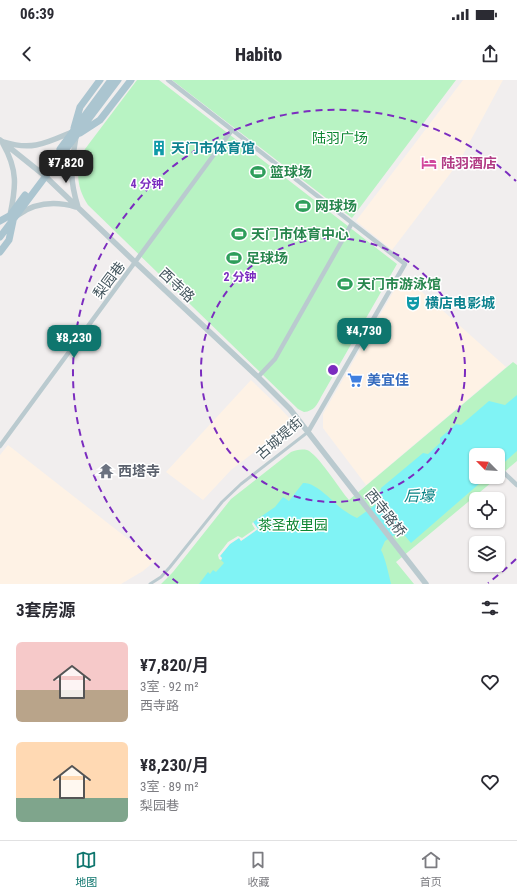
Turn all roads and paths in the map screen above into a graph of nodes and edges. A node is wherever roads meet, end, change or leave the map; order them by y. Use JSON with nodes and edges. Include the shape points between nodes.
{"nodes":[{"id":1,"x":100,"y":80,"type":"edge"},
{"id":2,"x":112,"y":80,"type":"edge"},
{"id":3,"x":118,"y":80,"type":"edge"},
{"id":4,"x":130,"y":80,"type":"edge"},
{"id":5,"x":168,"y":80,"type":"edge"},
{"id":6,"x":232,"y":130,"type":"junction"},
{"id":7,"x":74,"y":134,"type":"junction"},
{"id":8,"x":0,"y":141,"type":"edge"},
{"id":9,"x":44,"y":175,"type":"junction"},
{"id":10,"x":79,"y":207,"type":"junction"},
{"id":11,"x":11,"y":218,"type":"junction"},
{"id":12,"x":0,"y":221,"type":"edge"},
{"id":13,"x":352,"y":223,"type":"junction"},
{"id":14,"x":0,"y":229,"type":"edge"},
{"id":15,"x":0,"y":237,"type":"edge"},
{"id":16,"x":0,"y":252,"type":"edge"},
{"id":17,"x":136,"y":263,"type":"junction"},
{"id":18,"x":258,"y":377,"type":"junction"},
{"id":19,"x":308,"y":432,"type":"junction"},
{"id":20,"x":0,"y":446,"type":"edge"},
{"id":21,"x":328,"y":457,"type":"joint"},
{"id":22,"x":505,"y":474,"type":"edge"},
{"id":23,"x":517,"y":486,"type":"edge"},
{"id":24,"x":150,"y":584,"type":"edge"},
{"id":25,"x":426,"y":584,"type":"edge"}],
"edges":[{"from":1,"to":7,"type":"main road","via":[[80,107]]},
{"from":2,"to":7,"type":"main road"},
{"from":3,"to":7,"type":"main road"},
{"from":4,"to":7,"type":"main road","via":[[100,120]]},
{"from":5,"to":6,"type":"street"},
{"from":6,"to":13,"type":"street"},
{"from":6,"to":17,"type":"street","name":"梨园巷"},
{"from":7,"to":8,"type":"street","via":[[27,147]]},
{"from":7,"to":9,"type":"main road"},
{"from":7,"to":10,"type":"street","via":[[71,172]]},
{"from":8,"to":9,"type":"street","name":"西寺路"},
{"from":8,"to":11,"type":"street","via":[[10,156],[15,179]]},
{"from":9,"to":10,"type":"street","name":"西寺路"},
{"from":9,"to":11,"type":"main road"},
{"from":10,"to":11,"type":"street","via":[[65,203],[43,204]]},
{"from":10,"to":17,"type":"street","name":"西寺路"},
{"from":11,"to":12,"type":"main road"},
{"from":11,"to":14,"type":"main road"},
{"from":11,"to":15,"type":"main road"},
{"from":11,"to":16,"type":"main road","via":[[9,240]]},
{"from":13,"to":18,"type":"street","via":[[275,359]]},
{"from":13,"to":19,"type":"street","name":"古城堤街","via":[[405,264]]},
{"from":17,"to":18,"type":"street","name":"西寺路"},
{"from":17,"to":20,"type":"street","name":"梨园巷"},
{"from":18,"to":19,"type":"street","name":"西寺路","via":[[290,409]]},
{"from":19,"to":21,"type":"street","name":"西寺路"},
{"from":19,"to":24,"type":"street","name":"古城堤街","via":[[222,502],[170,567]]},
{"from":21,"to":25,"type":"street","name":"西寺路桥"},
{"from":22,"to":23,"type":"street"}]}
